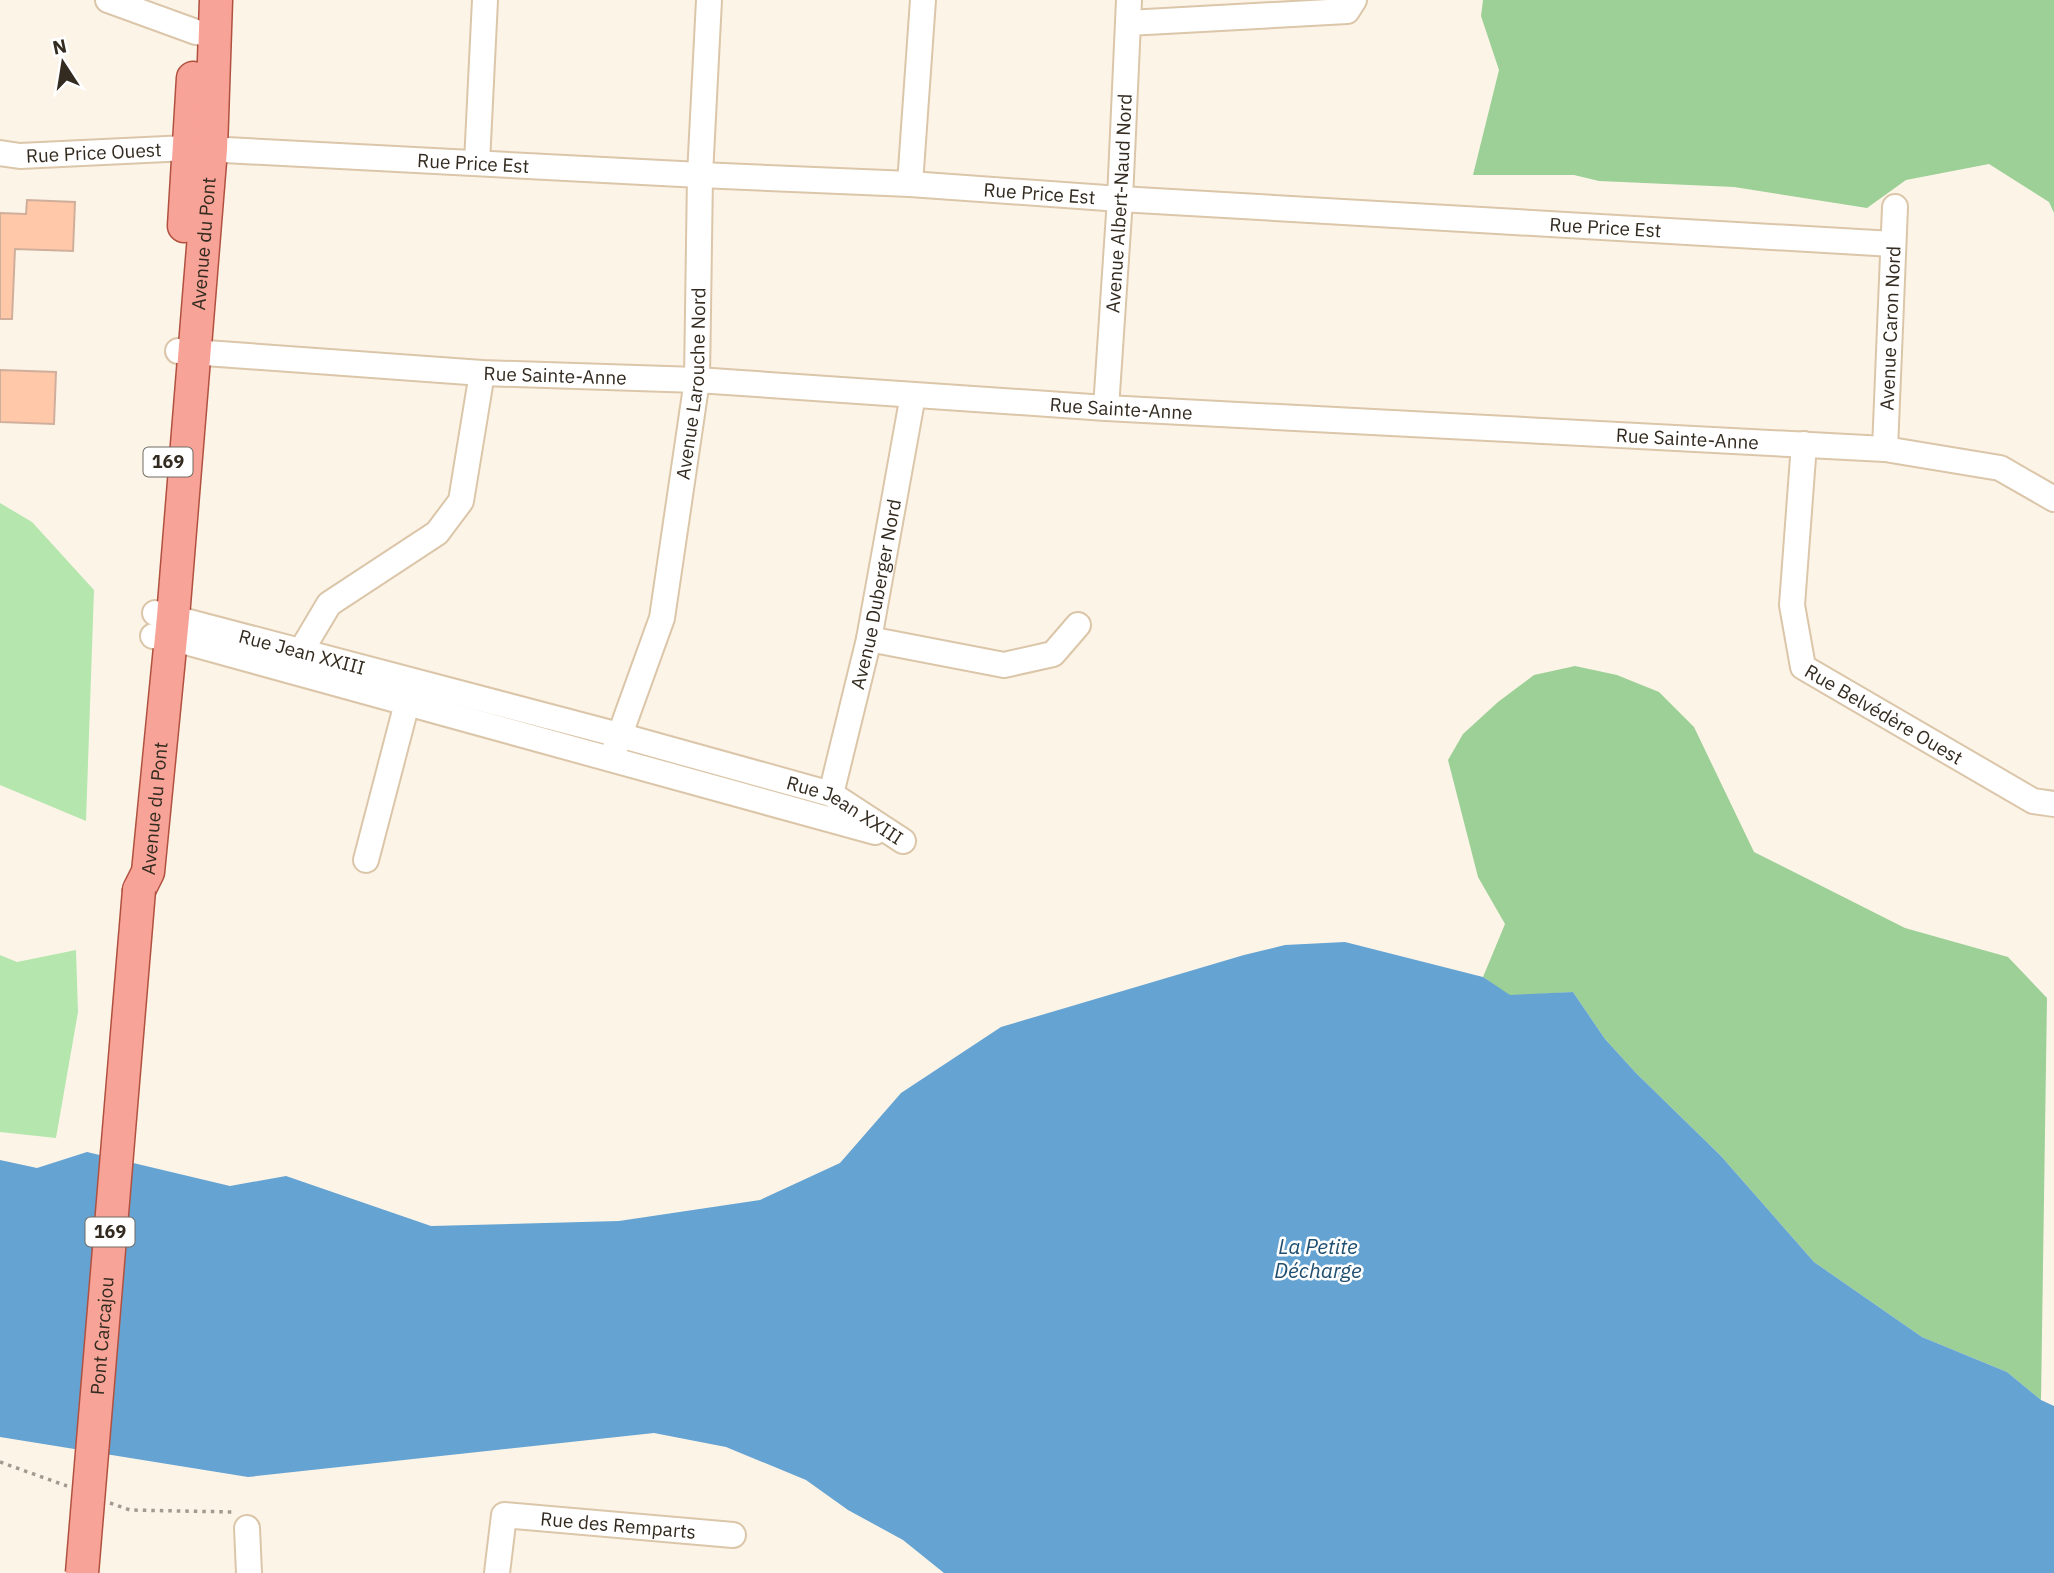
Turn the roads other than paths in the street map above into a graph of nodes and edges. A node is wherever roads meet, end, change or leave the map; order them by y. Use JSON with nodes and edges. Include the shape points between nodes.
{"nodes":[{"id":1,"x":107,"y":0,"type":"edge"},
{"id":2,"x":197,"y":0,"type":"edge"},
{"id":3,"x":216,"y":0,"type":"edge"},
{"id":4,"x":485,"y":0,"type":"edge"},
{"id":5,"x":709,"y":0,"type":"edge"},
{"id":6,"x":923,"y":0,"type":"edge"},
{"id":7,"x":1354,"y":0,"type":"edge"},
{"id":8,"x":1129,"y":12,"type":"edge"},
{"id":9,"x":205,"y":33,"type":"junction"},
{"id":10,"x":199,"y":148,"type":"junction"},
{"id":11,"x":0,"y":153,"type":"edge"},
{"id":12,"x":477,"y":163,"type":"junction"},
{"id":13,"x":700,"y":176,"type":"junction"},
{"id":14,"x":910,"y":184,"type":"junction"},
{"id":15,"x":1120,"y":199,"type":"junction"},
{"id":16,"x":1895,"y":207,"type":"dead end"},
{"id":17,"x":1893,"y":244,"type":"junction"},
{"id":18,"x":186,"y":352,"type":"junction"},
{"id":19,"x":482,"y":373,"type":"junction"},
{"id":20,"x":697,"y":380,"type":"junction"},
{"id":21,"x":913,"y":394,"type":"junction"},
{"id":22,"x":1106,"y":408,"type":"junction"},
{"id":23,"x":1804,"y":444,"type":"junction"},
{"id":24,"x":1885,"y":449,"type":"junction"},
{"id":25,"x":2054,"y":499,"type":"edge"},
{"id":26,"x":1078,"y":625,"type":"dead end"},
{"id":27,"x":163,"y":626,"type":"junction"},
{"id":28,"x":869,"y":639,"type":"junction"},
{"id":29,"x":301,"y":651,"type":"junction"},
{"id":30,"x":407,"y":703,"type":"junction"},
{"id":31,"x":615,"y":747,"type":"junction"},
{"id":32,"x":831,"y":794,"type":"junction"},
{"id":33,"x":2054,"y":804,"type":"edge"},
{"id":34,"x":366,"y":860,"type":"dead end"},
{"id":35,"x":139,"y":890,"type":"joint"},
{"id":36,"x":247,"y":1528,"type":"road end"},
{"id":37,"x":733,"y":1535,"type":"dead end"},
{"id":38,"x":82,"y":1573,"type":"edge"},
{"id":39,"x":249,"y":1573,"type":"edge"},
{"id":40,"x":498,"y":1573,"type":"edge"}],
"edges":[{"from":1,"to":9,"type":"street"},
{"from":2,"to":9,"type":"main road","name":"Avenue du Pont","number":"169"},
{"from":3,"to":9,"type":"main road","name":"Avenue du Pont"},
{"from":4,"to":12,"type":"street"},
{"from":5,"to":13,"type":"street","name":"Avenue Larouche Nord"},
{"from":6,"to":14,"type":"street"},
{"from":7,"to":8,"type":"street","via":[[1347,11]]},
{"from":8,"to":15,"type":"street","name":"Avenue Albert-Naud Nord"},
{"from":9,"to":10,"type":"main road","name":"Avenue du Pont","number":"169"},
{"from":10,"to":11,"type":"street","name":"Rue Price Ouest","via":[[20,156]]},
{"from":10,"to":12,"type":"street","name":"Rue Price Est"},
{"from":10,"to":18,"type":"main road","name":"Avenue du Pont","number":"169"},
{"from":12,"to":13,"type":"street","name":"Rue Price Est"},
{"from":13,"to":14,"type":"street","name":"Rue Price Est"},
{"from":13,"to":20,"type":"street","name":"Avenue Larouche Nord"},
{"from":14,"to":15,"type":"street","name":"Rue Price Est"},
{"from":15,"to":17,"type":"street","name":"Rue Price Est"},
{"from":15,"to":22,"type":"street","name":"Avenue Albert-Naud Nord"},
{"from":16,"to":17,"type":"street","name":"Avenue Caron Nord"},
{"from":17,"to":24,"type":"street","name":"Avenue Caron Nord"},
{"from":18,"to":19,"type":"street","name":"Rue Sainte-Anne"},
{"from":18,"to":27,"type":"main road","name":"Avenue du Pont","number":"169"},
{"from":19,"to":20,"type":"street","name":"Rue Sainte-Anne"},
{"from":19,"to":29,"type":"street","via":[[461,500],[437,533],[329,604]]},
{"from":20,"to":21,"type":"street","name":"Rue Sainte-Anne"},
{"from":20,"to":31,"type":"street","name":"Avenue Larouche Nord","via":[[662,618]]},
{"from":21,"to":22,"type":"street","name":"Rue Sainte-Anne"},
{"from":21,"to":28,"type":"street","name":"Avenue Duberger Nord"},
{"from":22,"to":23,"type":"street","name":"Rue Sainte-Anne"},
{"from":23,"to":24,"type":"street","name":"Rue Sainte-Anne"},
{"from":23,"to":33,"type":"street","name":"Rue Belvédère Ouest","via":[[1792,605],[1803,667],[2034,801]]},
{"from":24,"to":25,"type":"street","name":"Rue Sainte-Anne","via":[[2000,468]]},
{"from":26,"to":28,"type":"street","via":[[1053,654],[1004,665]]},
{"from":27,"to":29,"type":"street","name":"Rue Jean XXIII"},
{"from":27,"to":30,"type":"street","name":"Rue Jean XXIII"},
{"from":27,"to":35,"type":"main road","name":"Avenue du Pont","number":"169","via":[[134,848]]},
{"from":28,"to":32,"type":"street","name":"Avenue Duberger Nord"},
{"from":29,"to":31,"type":"street","name":"Rue Jean XXIII"},
{"from":30,"to":31,"type":"street","name":"Rue Jean XXIII"},
{"from":30,"to":34,"type":"street"},
{"from":31,"to":32,"type":"street","name":"Rue Jean XXIII"},
{"from":31,"to":32,"type":"street","name":"Rue Jean XXIII","via":[[903,841]]},
{"from":35,"to":38,"type":"main road","name":"Pont Carcajou","number":"169","bridge":true},
{"from":36,"to":39,"type":"street"},
{"from":37,"to":40,"type":"street","name":"Rue des Remparts","via":[[504,1516]]}]}
